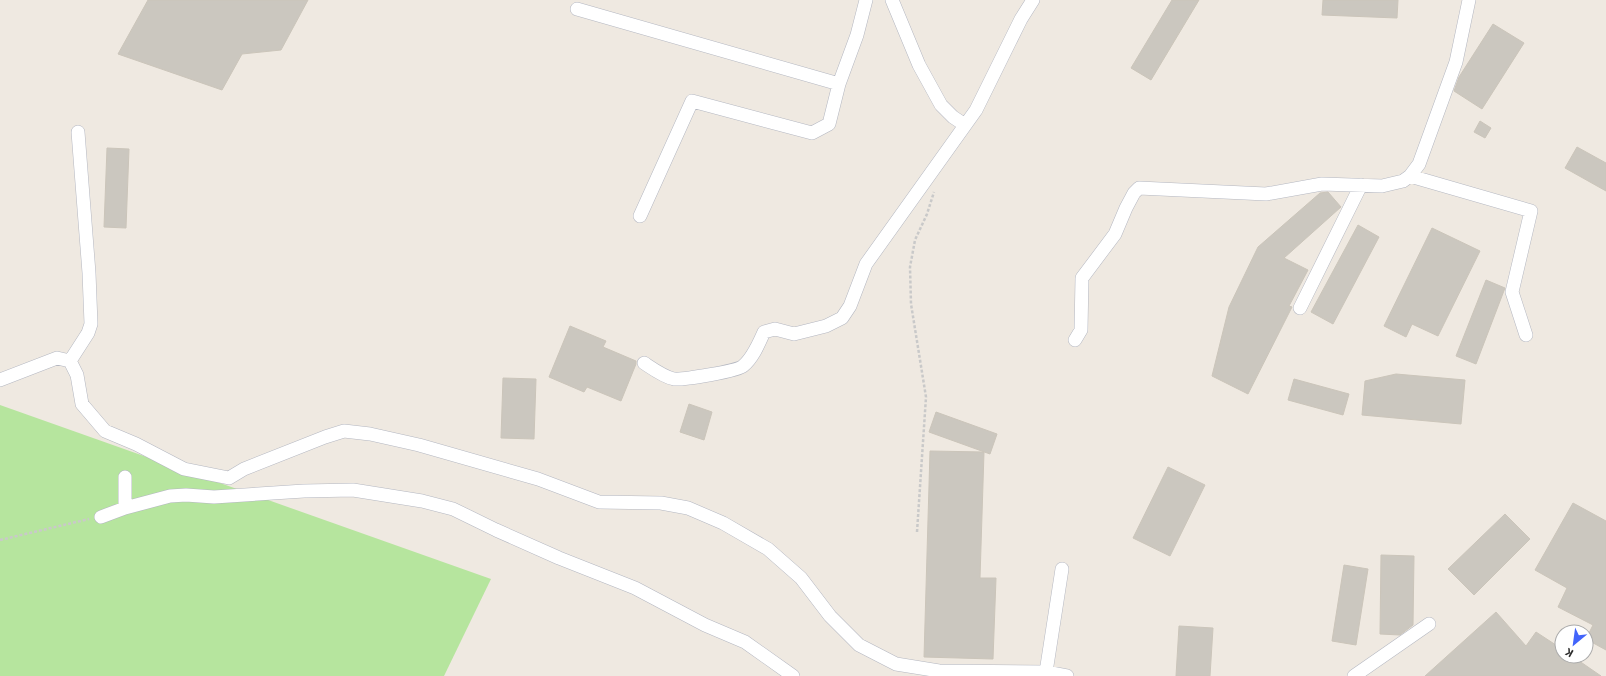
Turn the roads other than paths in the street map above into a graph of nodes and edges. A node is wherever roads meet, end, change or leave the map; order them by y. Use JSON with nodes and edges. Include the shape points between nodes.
{"nodes":[{"id":1,"x":866,"y":0,"type":"edge"},
{"id":2,"x":892,"y":0,"type":"edge"},
{"id":3,"x":1034,"y":0,"type":"edge"},
{"id":4,"x":1469,"y":0,"type":"edge"},
{"id":5,"x":577,"y":9,"type":"dead end"},
{"id":6,"x":839,"y":84,"type":"junction"},
{"id":7,"x":965,"y":125,"type":"junction"},
{"id":8,"x":78,"y":132,"type":"dead end"},
{"id":9,"x":1410,"y":176,"type":"junction"},
{"id":10,"x":1361,"y":185,"type":"junction"},
{"id":11,"x":640,"y":216,"type":"dead end"},
{"id":12,"x":1300,"y":308,"type":"dead end"},
{"id":13,"x":1526,"y":335,"type":"dead end"},
{"id":14,"x":1075,"y":340,"type":"dead end"},
{"id":15,"x":70,"y":361,"type":"junction"},
{"id":16,"x":644,"y":363,"type":"dead end"},
{"id":17,"x":0,"y":380,"type":"edge"},
{"id":18,"x":125,"y":478,"type":"dead end"},
{"id":19,"x":125,"y":508,"type":"junction"},
{"id":20,"x":101,"y":517,"type":"road end"},
{"id":21,"x":1062,"y":569,"type":"dead end"},
{"id":22,"x":1430,"y":624,"type":"dead end"},
{"id":23,"x":1046,"y":672,"type":"junction"},
{"id":24,"x":793,"y":676,"type":"edge"},
{"id":25,"x":1031,"y":676,"type":"edge"},
{"id":26,"x":1067,"y":676,"type":"edge"},
{"id":27,"x":1354,"y":676,"type":"edge"}],
"edges":[{"from":1,"to":6,"type":"street","via":[[857,35]]},
{"from":2,"to":7,"type":"street","via":[[941,106]]},
{"from":3,"to":7,"type":"street","via":[[1021,19],[976,110]]},
{"from":4,"to":9,"type":"street","via":[[1456,62],[1419,164]]},
{"from":5,"to":6,"type":"street"},
{"from":6,"to":11,"type":"street","via":[[829,124],[812,133],[692,100]]},
{"from":7,"to":16,"type":"street","via":[[866,264],[850,306],[842,318],[826,326],[794,334],[775,329],[764,332],[743,367],[695,378],[674,379]]},
{"from":8,"to":15,"type":"street","via":[[91,324]]},
{"from":9,"to":10,"type":"street","via":[[1402,181],[1382,186]]},
{"from":9,"to":13,"type":"street","via":[[1531,211],[1512,292]]},
{"from":10,"to":12,"type":"street"},
{"from":10,"to":14,"type":"street","via":[[1322,184],[1266,194],[1139,188],[1126,208],[1115,234],[1082,278],[1081,330]]},
{"from":15,"to":17,"type":"street","via":[[57,358]]},
{"from":15,"to":23,"type":"street","via":[[77,375],[82,404],[105,431],[184,469],[229,478],[244,469],[344,431],[419,445],[538,479],[599,502],[661,503],[688,508],[723,522],[768,549],[801,578],[830,616],[859,644],[896,664],[939,670]]},
{"from":18,"to":19,"type":"street"},
{"from":19,"to":20,"type":"street"},
{"from":19,"to":24,"type":"street","via":[[170,496],[214,497],[304,491],[353,490],[422,501],[453,510],[559,558],[635,588],[705,625],[745,642]]},
{"from":21,"to":23,"type":"street"},
{"from":22,"to":27,"type":"street"},
{"from":23,"to":25,"type":"street"},
{"from":23,"to":26,"type":"street"}]}
